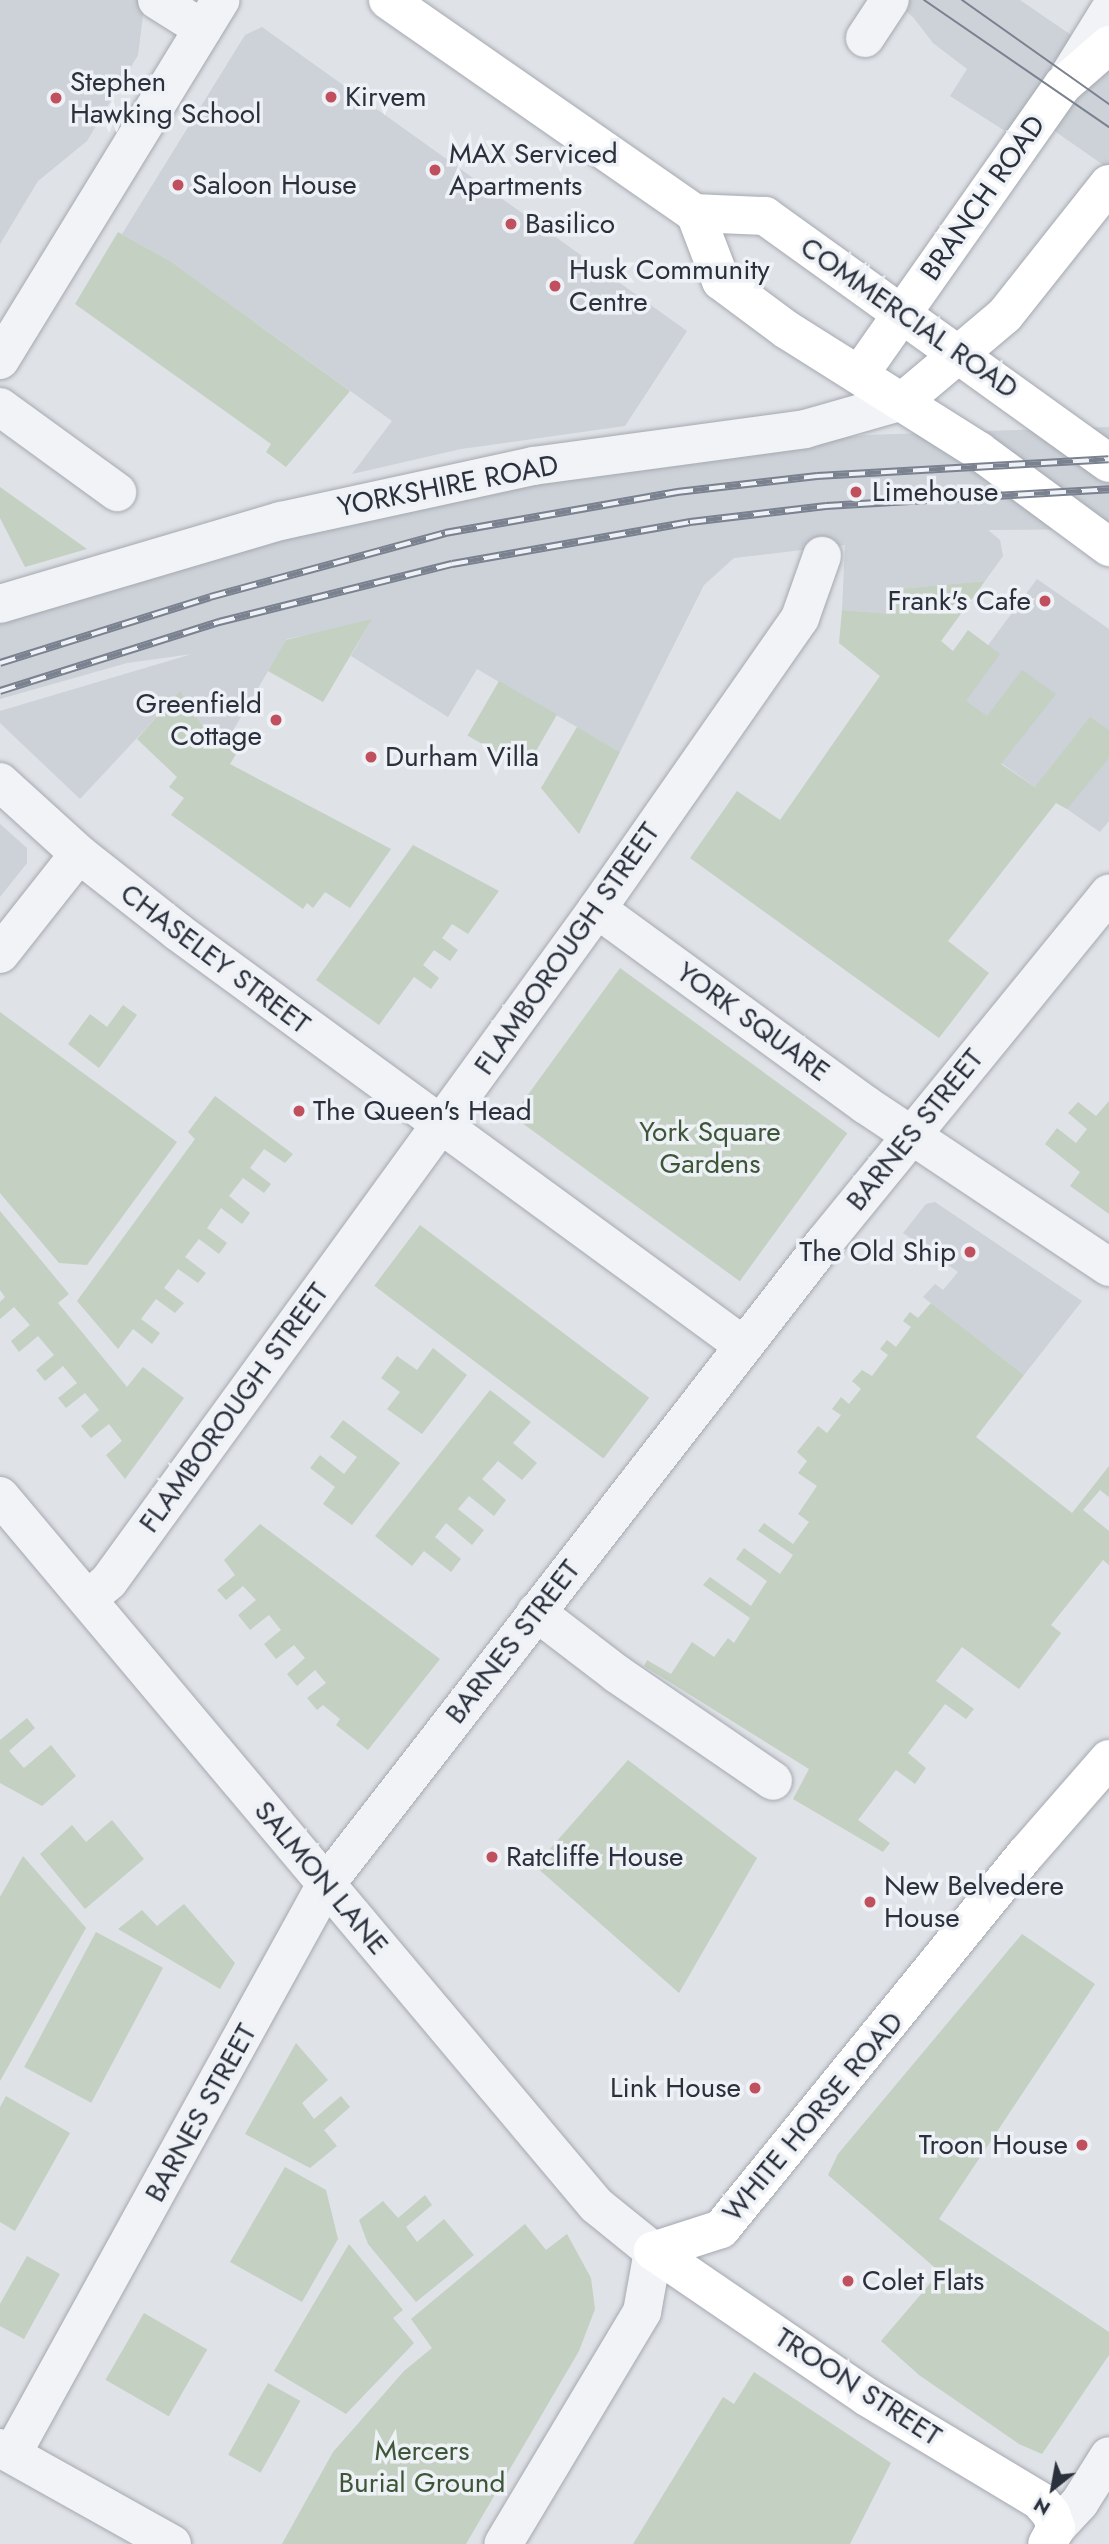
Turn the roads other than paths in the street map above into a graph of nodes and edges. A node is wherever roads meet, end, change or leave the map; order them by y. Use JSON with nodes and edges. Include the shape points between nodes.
{"nodes":[{"id":1,"x":157,"y":0,"type":"edge"},
{"id":2,"x":388,"y":0,"type":"edge"},
{"id":3,"x":890,"y":0,"type":"edge"},
{"id":4,"x":212,"y":15,"type":"edge"},
{"id":5,"x":1099,"y":22,"type":"edge"},
{"id":6,"x":865,"y":38,"type":"dead end"},
{"id":7,"x":1109,"y":184,"type":"edge"},
{"id":8,"x":695,"y":213,"type":"junction"},
{"id":9,"x":903,"y":311,"type":"junction"},
{"id":10,"x":961,"y":352,"type":"junction"},
{"id":11,"x":0,"y":360,"type":"edge"},
{"id":12,"x":859,"y":374,"type":"junction"},
{"id":13,"x":903,"y":401,"type":"junction"},
{"id":14,"x":0,"y":407,"type":"edge"},
{"id":15,"x":1109,"y":463,"type":"edge"},
{"id":16,"x":117,"y":492,"type":"dead end"},
{"id":17,"x":1109,"y":547,"type":"edge"},
{"id":18,"x":822,"y":556,"type":"dead end"},
{"id":19,"x":0,"y":604,"type":"edge"},
{"id":20,"x":0,"y":782,"type":"edge"},
{"id":21,"x":79,"y":854,"type":"junction"},
{"id":22,"x":1109,"y":894,"type":"edge"},
{"id":23,"x":597,"y":909,"type":"junction"},
{"id":24,"x":0,"y":954,"type":"edge"},
{"id":25,"x":441,"y":1123,"type":"junction"},
{"id":26,"x":910,"y":1135,"type":"junction"},
{"id":27,"x":1109,"y":1268,"type":"edge"},
{"id":28,"x":744,"y":1346,"type":"junction"},
{"id":29,"x":3,"y":1506,"type":"edge"},
{"id":30,"x":89,"y":1598,"type":"junction"},
{"id":31,"x":536,"y":1612,"type":"junction"},
{"id":32,"x":1109,"y":1759,"type":"edge"},
{"id":33,"x":773,"y":1781,"type":"dead end"},
{"id":34,"x":326,"y":1884,"type":"junction"},
{"id":35,"x":653,"y":2250,"type":"junction"},
{"id":36,"x":6,"y":2451,"type":"edge"},
{"id":37,"x":1109,"y":2456,"type":"edge"},
{"id":38,"x":1051,"y":2536,"type":"edge"},
{"id":39,"x":172,"y":2544,"type":"edge"},
{"id":40,"x":503,"y":2544,"type":"edge"}],
"edges":[{"from":1,"to":4,"type":"street"},
{"from":2,"to":8,"type":"main road"},
{"from":3,"to":6,"type":"street"},
{"from":4,"to":11,"type":"street"},
{"from":5,"to":9,"type":"main road","name":"BRANCH ROAD","via":[[1063,85]]},
{"from":7,"to":10,"type":"main road","via":[[1005,315]]},
{"from":8,"to":9,"type":"main road","name":"COMMERCIAL ROAD","via":[[765,216]]},
{"from":8,"to":12,"type":"main road","via":[[721,281],[787,330]]},
{"from":9,"to":10,"type":"main road","name":"COMMERCIAL ROAD"},
{"from":9,"to":12,"type":"main road","name":"BRANCH ROAD"},
{"from":10,"to":13,"type":"main road"},
{"from":10,"to":15,"type":"main road","name":"COMMERCIAL ROAD"},
{"from":12,"to":13,"type":"main road"},
{"from":13,"to":17,"type":"main road"},
{"from":13,"to":19,"type":"street","name":"YORKSHIRE ROAD","via":[[805,429],[533,466],[281,520]]},
{"from":14,"to":16,"type":"street"},
{"from":18,"to":23,"type":"street","name":"FLAMBOROUGH STREET","via":[[800,618]]},
{"from":20,"to":21,"type":"street","name":"CHASELEY STREET"},
{"from":21,"to":24,"type":"street"},
{"from":21,"to":25,"type":"street","name":"CHASELEY STREET","via":[[285,1012]]},
{"from":22,"to":26,"type":"street","name":"BARNES STREET"},
{"from":23,"to":25,"type":"street","name":"FLAMBOROUGH STREET"},
{"from":23,"to":26,"type":"street","name":"YORK SQUARE"},
{"from":25,"to":28,"type":"street"},
{"from":25,"to":30,"type":"street","name":"FLAMBOROUGH STREET","via":[[109,1581]]},
{"from":26,"to":27,"type":"street","name":"YORK SQUARE"},
{"from":26,"to":28,"type":"street","name":"BARNES STREET"},
{"from":28,"to":31,"type":"street","name":"BARNES STREET"},
{"from":29,"to":30,"type":"street","name":"SALMON LANE"},
{"from":30,"to":34,"type":"street","name":"SALMON LANE"},
{"from":31,"to":33,"type":"street"},
{"from":31,"to":34,"type":"street","name":"BARNES STREET"},
{"from":32,"to":35,"type":"main road","name":"WHITE HORSE ROAD","via":[[1026,1854],[722,2229]]},
{"from":34,"to":35,"type":"street","name":"SALMON LANE","via":[[596,2205]]},
{"from":34,"to":36,"type":"street","name":"BARNES STREET"},
{"from":35,"to":38,"type":"main road","name":"TROON STREET","via":[[867,2397],[1040,2501],[1051,2514]]},
{"from":35,"to":40,"type":"street","via":[[642,2312]]},
{"from":36,"to":39,"type":"street"},
{"from":37,"to":38,"type":"street","via":[[1080,2502]]}]}
